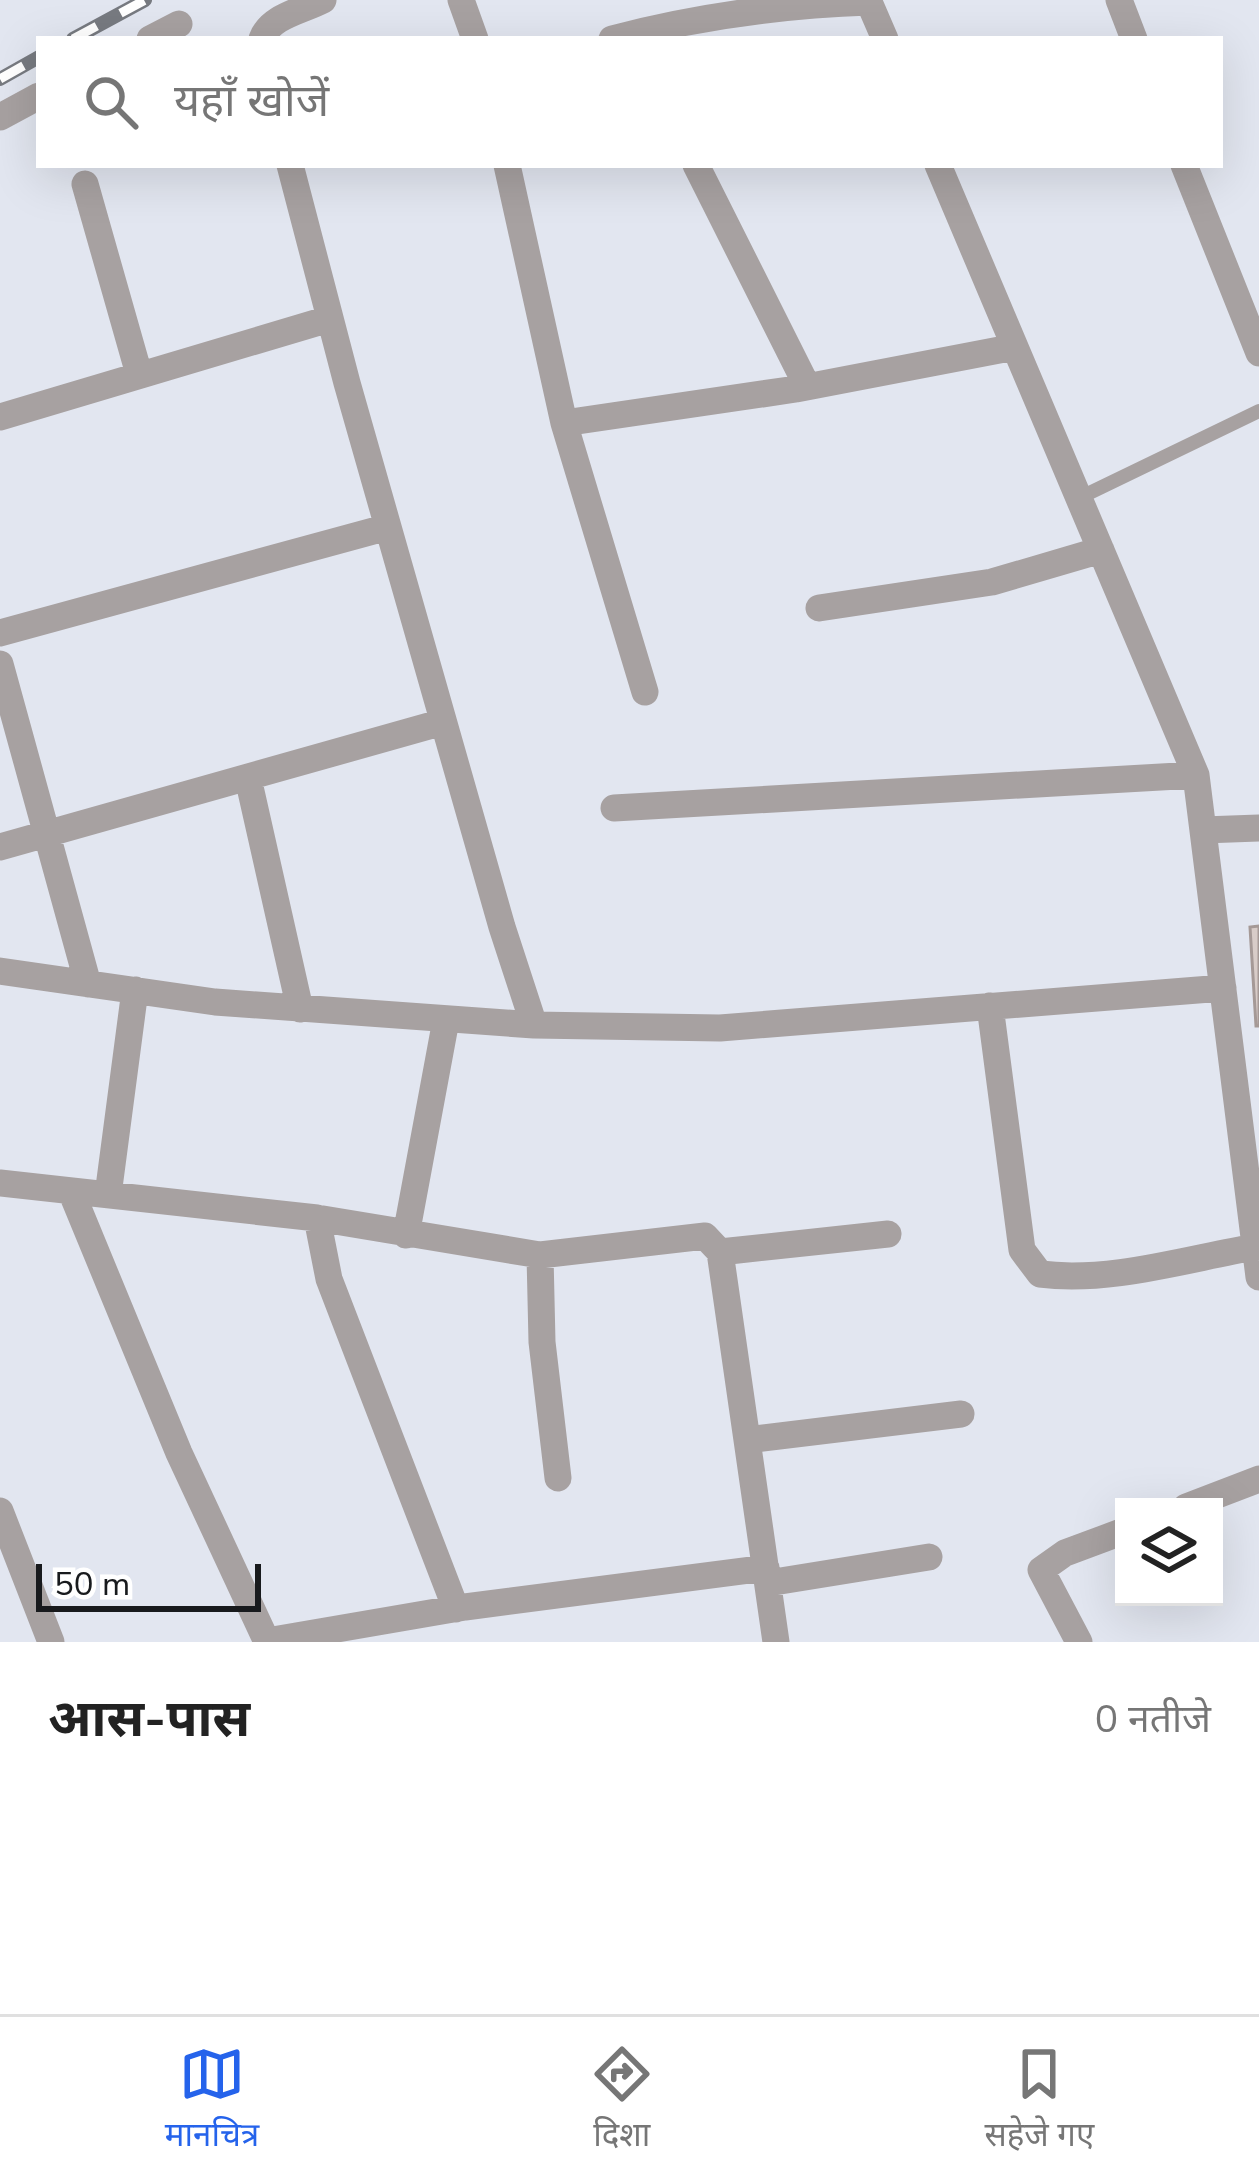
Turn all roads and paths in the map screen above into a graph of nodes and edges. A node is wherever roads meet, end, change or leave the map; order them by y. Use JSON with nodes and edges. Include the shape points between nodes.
{"nodes":[{"id":1,"x":323,"y":0,"type":"edge"},
{"id":2,"x":461,"y":0,"type":"edge"},
{"id":3,"x":1119,"y":0,"type":"edge"},
{"id":4,"x":869,"y":1,"type":"edge"},
{"id":5,"x":179,"y":24,"type":"dead end"},
{"id":6,"x":652,"y":34,"type":"edge"},
{"id":7,"x":156,"y":36,"type":"edge"},
{"id":8,"x":263,"y":36,"type":"edge"},
{"id":9,"x":474,"y":36,"type":"edge"},
{"id":10,"x":884,"y":36,"type":"edge"},
{"id":11,"x":1134,"y":36,"type":"edge"},
{"id":12,"x":36,"y":98,"type":"edge"},
{"id":13,"x":0,"y":117,"type":"edge"},
{"id":14,"x":291,"y":168,"type":"edge"},
{"id":15,"x":508,"y":168,"type":"edge"},
{"id":16,"x":697,"y":168,"type":"edge"},
{"id":17,"x":939,"y":168,"type":"edge"},
{"id":18,"x":1185,"y":168,"type":"edge"},
{"id":19,"x":85,"y":184,"type":"dead end"},
{"id":20,"x":329,"y":319,"type":"junction"},
{"id":21,"x":1015,"y":347,"type":"junction"},
{"id":22,"x":1259,"y":353,"type":"edge"},
{"id":23,"x":140,"y":374,"type":"junction"},
{"id":24,"x":807,"y":386,"type":"junction"},
{"id":25,"x":1259,"y":411,"type":"edge"},
{"id":26,"x":0,"y":417,"type":"edge"},
{"id":27,"x":564,"y":423,"type":"junction"},
{"id":28,"x":1079,"y":497,"type":"junction"},
{"id":29,"x":388,"y":527,"type":"junction"},
{"id":30,"x":1101,"y":550,"type":"junction"},
{"id":31,"x":819,"y":608,"type":"dead end"},
{"id":32,"x":0,"y":633,"type":"edge"},
{"id":33,"x":0,"y":664,"type":"edge"},
{"id":34,"x":645,"y":692,"type":"dead end"},
{"id":35,"x":443,"y":722,"type":"junction"},
{"id":36,"x":1196,"y":775,"type":"junction"},
{"id":37,"x":248,"y":778,"type":"junction"},
{"id":38,"x":614,"y":808,"type":"dead end"},
{"id":39,"x":1259,"y":828,"type":"edge"},
{"id":40,"x":1203,"y":830,"type":"junction"},
{"id":41,"x":47,"y":835,"type":"junction"},
{"id":42,"x":0,"y":847,"type":"edge"},
{"id":43,"x":0,"y":971,"type":"edge"},
{"id":44,"x":88,"y":984,"type":"junction"},
{"id":45,"x":1223,"y":988,"type":"junction"},
{"id":46,"x":135,"y":991,"type":"junction"},
{"id":47,"x":990,"y":1006,"type":"junction"},
{"id":48,"x":300,"y":1009,"type":"junction"},
{"id":49,"x":446,"y":1020,"type":"junction"},
{"id":50,"x":534,"y":1025,"type":"junction"},
{"id":51,"x":1246,"y":1068,"type":"edge"},
{"id":52,"x":0,"y":1183,"type":"edge"},
{"id":53,"x":71,"y":1191,"type":"junction"},
{"id":54,"x":108,"y":1195,"type":"junction"},
{"id":55,"x":317,"y":1218,"type":"junction"},
{"id":56,"x":888,"y":1234,"type":"dead end"},
{"id":57,"x":406,"y":1235,"type":"junction"},
{"id":58,"x":1255,"y":1247,"type":"junction"},
{"id":59,"x":720,"y":1252,"type":"junction"},
{"id":60,"x":540,"y":1256,"type":"junction"},
{"id":61,"x":1259,"y":1277,"type":"edge"},
{"id":62,"x":961,"y":1414,"type":"dead end"},
{"id":63,"x":747,"y":1440,"type":"junction"},
{"id":64,"x":558,"y":1478,"type":"dead end"},
{"id":65,"x":1259,"y":1479,"type":"edge"},
{"id":66,"x":1209,"y":1498,"type":"edge"},
{"id":67,"x":0,"y":1514,"type":"edge"},
{"id":68,"x":1115,"y":1534,"type":"edge"},
{"id":69,"x":928,"y":1558,"type":"dead end"},
{"id":70,"x":767,"y":1575,"type":"junction"},
{"id":71,"x":456,"y":1609,"type":"junction"},
{"id":72,"x":267,"y":1641,"type":"edge"},
{"id":73,"x":51,"y":1642,"type":"edge"},
{"id":74,"x":776,"y":1642,"type":"edge"},
{"id":75,"x":1079,"y":1642,"type":"edge"}],
"edges":[{"from":1,"to":8,"type":"street","via":[[279,18]]},
{"from":2,"to":9,"type":"street"},
{"from":3,"to":11,"type":"street"},
{"from":4,"to":6,"type":"street","via":[[793,6]]},
{"from":4,"to":10,"type":"street"},
{"from":5,"to":7,"type":"street"},
{"from":12,"to":13,"type":"street"},
{"from":14,"to":20,"type":"street"},
{"from":15,"to":27,"type":"street"},
{"from":16,"to":24,"type":"street"},
{"from":17,"to":21,"type":"street"},
{"from":18,"to":22,"type":"street"},
{"from":19,"to":23,"type":"street"},
{"from":20,"to":23,"type":"street"},
{"from":20,"to":29,"type":"street"},
{"from":21,"to":24,"type":"street"},
{"from":21,"to":28,"type":"street"},
{"from":23,"to":26,"type":"street"},
{"from":24,"to":27,"type":"street"},
{"from":25,"to":28,"type":"lane"},
{"from":27,"to":34,"type":"street"},
{"from":28,"to":30,"type":"street"},
{"from":29,"to":32,"type":"street"},
{"from":29,"to":35,"type":"street"},
{"from":30,"to":31,"type":"street","via":[[992,582]]},
{"from":30,"to":36,"type":"street"},
{"from":33,"to":41,"type":"street"},
{"from":35,"to":37,"type":"street"},
{"from":35,"to":50,"type":"street"},
{"from":36,"to":38,"type":"street"},
{"from":36,"to":40,"type":"street"},
{"from":37,"to":41,"type":"street"},
{"from":37,"to":48,"type":"street"},
{"from":39,"to":40,"type":"street"},
{"from":40,"to":45,"type":"street"},
{"from":41,"to":42,"type":"street"},
{"from":41,"to":44,"type":"street"},
{"from":43,"to":44,"type":"street"},
{"from":44,"to":46,"type":"street"},
{"from":45,"to":47,"type":"street"},
{"from":45,"to":51,"type":"street"},
{"from":46,"to":48,"type":"street"},
{"from":46,"to":54,"type":"street"},
{"from":47,"to":50,"type":"street","via":[[720,1028]]},
{"from":47,"to":58,"type":"street","via":[[1022,1250],[1040,1274],[1083,1276]]},
{"from":48,"to":49,"type":"street"},
{"from":49,"to":50,"type":"street"},
{"from":49,"to":57,"type":"street"},
{"from":51,"to":58,"type":"street"},
{"from":52,"to":53,"type":"street"},
{"from":53,"to":54,"type":"street"},
{"from":53,"to":72,"type":"street"},
{"from":54,"to":55,"type":"street"},
{"from":55,"to":57,"type":"street"},
{"from":55,"to":71,"type":"street","via":[[329,1279]]},
{"from":56,"to":59,"type":"street"},
{"from":57,"to":60,"type":"street"},
{"from":58,"to":61,"type":"street"},
{"from":59,"to":60,"type":"street","via":[[705,1236]]},
{"from":59,"to":63,"type":"street"},
{"from":60,"to":64,"type":"street"},
{"from":62,"to":63,"type":"street"},
{"from":63,"to":70,"type":"street"},
{"from":65,"to":66,"type":"street"},
{"from":67,"to":73,"type":"street"},
{"from":68,"to":75,"type":"street","via":[[1040,1570]]},
{"from":69,"to":70,"type":"street"},
{"from":70,"to":71,"type":"street"},
{"from":70,"to":74,"type":"street"},
{"from":71,"to":72,"type":"street"}]}
